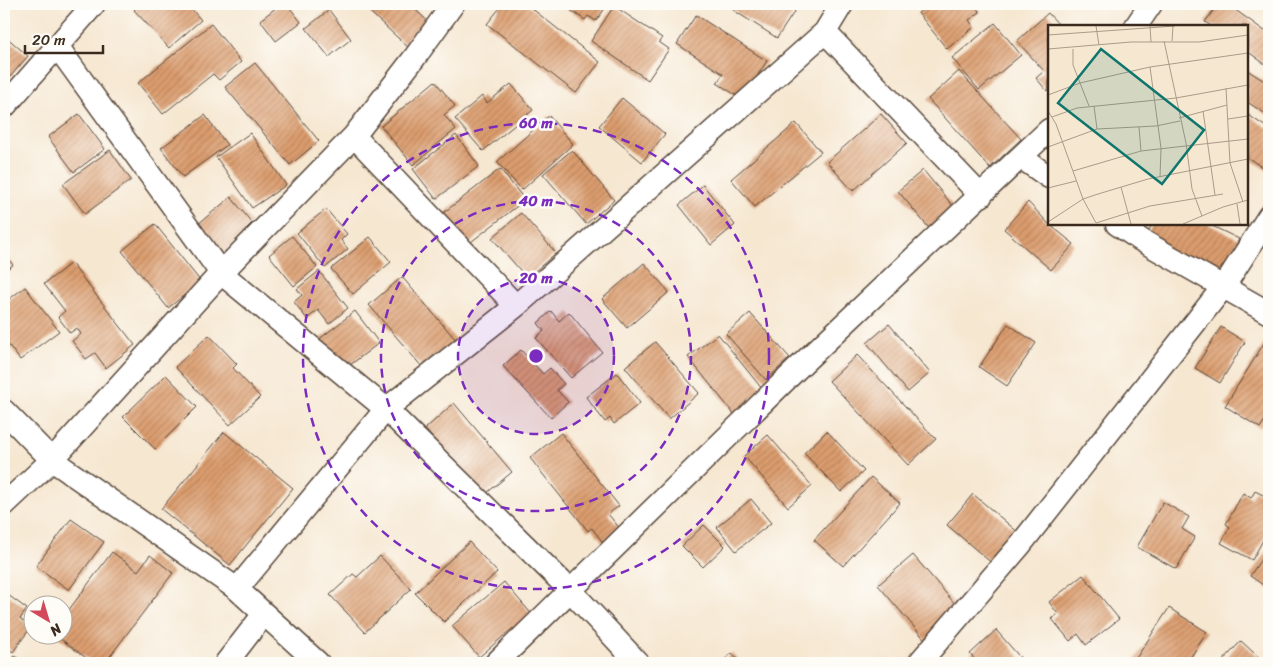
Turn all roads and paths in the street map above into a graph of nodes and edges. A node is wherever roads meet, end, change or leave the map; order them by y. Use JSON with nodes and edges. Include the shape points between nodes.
{"nodes":[{"id":1,"x":94,"y":4,"type":"edge"},
{"id":2,"x":453,"y":4,"type":"edge"},
{"id":3,"x":842,"y":4,"type":"edge"},
{"id":4,"x":1151,"y":4,"type":"edge"},
{"id":5,"x":1137,"y":25,"type":"edge"},
{"id":6,"x":825,"y":32,"type":"junction"},
{"id":7,"x":57,"y":46,"type":"junction"},
{"id":8,"x":4,"y":107,"type":"edge"},
{"id":9,"x":1048,"y":131,"type":"edge"},
{"id":10,"x":354,"y":136,"type":"junction"},
{"id":11,"x":1022,"y":158,"type":"junction"},
{"id":12,"x":1048,"y":176,"type":"edge"},
{"id":13,"x":981,"y":196,"type":"junction"},
{"id":14,"x":1269,"y":216,"type":"edge"},
{"id":15,"x":1118,"y":225,"type":"edge"},
{"id":16,"x":221,"y":273,"type":"junction"},
{"id":17,"x":1224,"y":286,"type":"junction"},
{"id":18,"x":516,"y":306,"type":"junction"},
{"id":19,"x":1269,"y":313,"type":"edge"},
{"id":20,"x":386,"y":409,"type":"junction"},
{"id":21,"x":4,"y":411,"type":"edge"},
{"id":22,"x":52,"y":460,"type":"junction"},
{"id":23,"x":4,"y":505,"type":"edge"},
{"id":24,"x":237,"y":589,"type":"junction"},
{"id":25,"x":572,"y":591,"type":"junction"},
{"id":26,"x":264,"y":614,"type":"junction"},
{"id":27,"x":226,"y":663,"type":"edge"},
{"id":28,"x":318,"y":663,"type":"edge"},
{"id":29,"x":496,"y":663,"type":"edge"},
{"id":30,"x":638,"y":663,"type":"edge"},
{"id":31,"x":919,"y":663,"type":"edge"}],
"edges":[{"from":1,"to":7,"type":"street"},
{"from":2,"to":10,"type":"street"},
{"from":3,"to":6,"type":"street"},
{"from":4,"to":5,"type":"street"},
{"from":6,"to":13,"type":"street"},
{"from":6,"to":18,"type":"street"},
{"from":7,"to":8,"type":"street"},
{"from":7,"to":16,"type":"street"},
{"from":9,"to":11,"type":"street"},
{"from":10,"to":16,"type":"street"},
{"from":10,"to":18,"type":"street"},
{"from":11,"to":12,"type":"street"},
{"from":11,"to":13,"type":"street"},
{"from":13,"to":25,"type":"street","via":[[804,363]]},
{"from":14,"to":17,"type":"street"},
{"from":15,"to":17,"type":"street"},
{"from":16,"to":20,"type":"street"},
{"from":16,"to":22,"type":"street"},
{"from":17,"to":19,"type":"street"},
{"from":17,"to":31,"type":"street","via":[[1021,544]]},
{"from":18,"to":20,"type":"street"},
{"from":20,"to":24,"type":"street"},
{"from":20,"to":25,"type":"street"},
{"from":21,"to":22,"type":"street"},
{"from":22,"to":23,"type":"street"},
{"from":22,"to":24,"type":"street"},
{"from":24,"to":26,"type":"street"},
{"from":25,"to":29,"type":"street"},
{"from":25,"to":30,"type":"street"},
{"from":26,"to":27,"type":"street"},
{"from":26,"to":28,"type":"street"}]}
